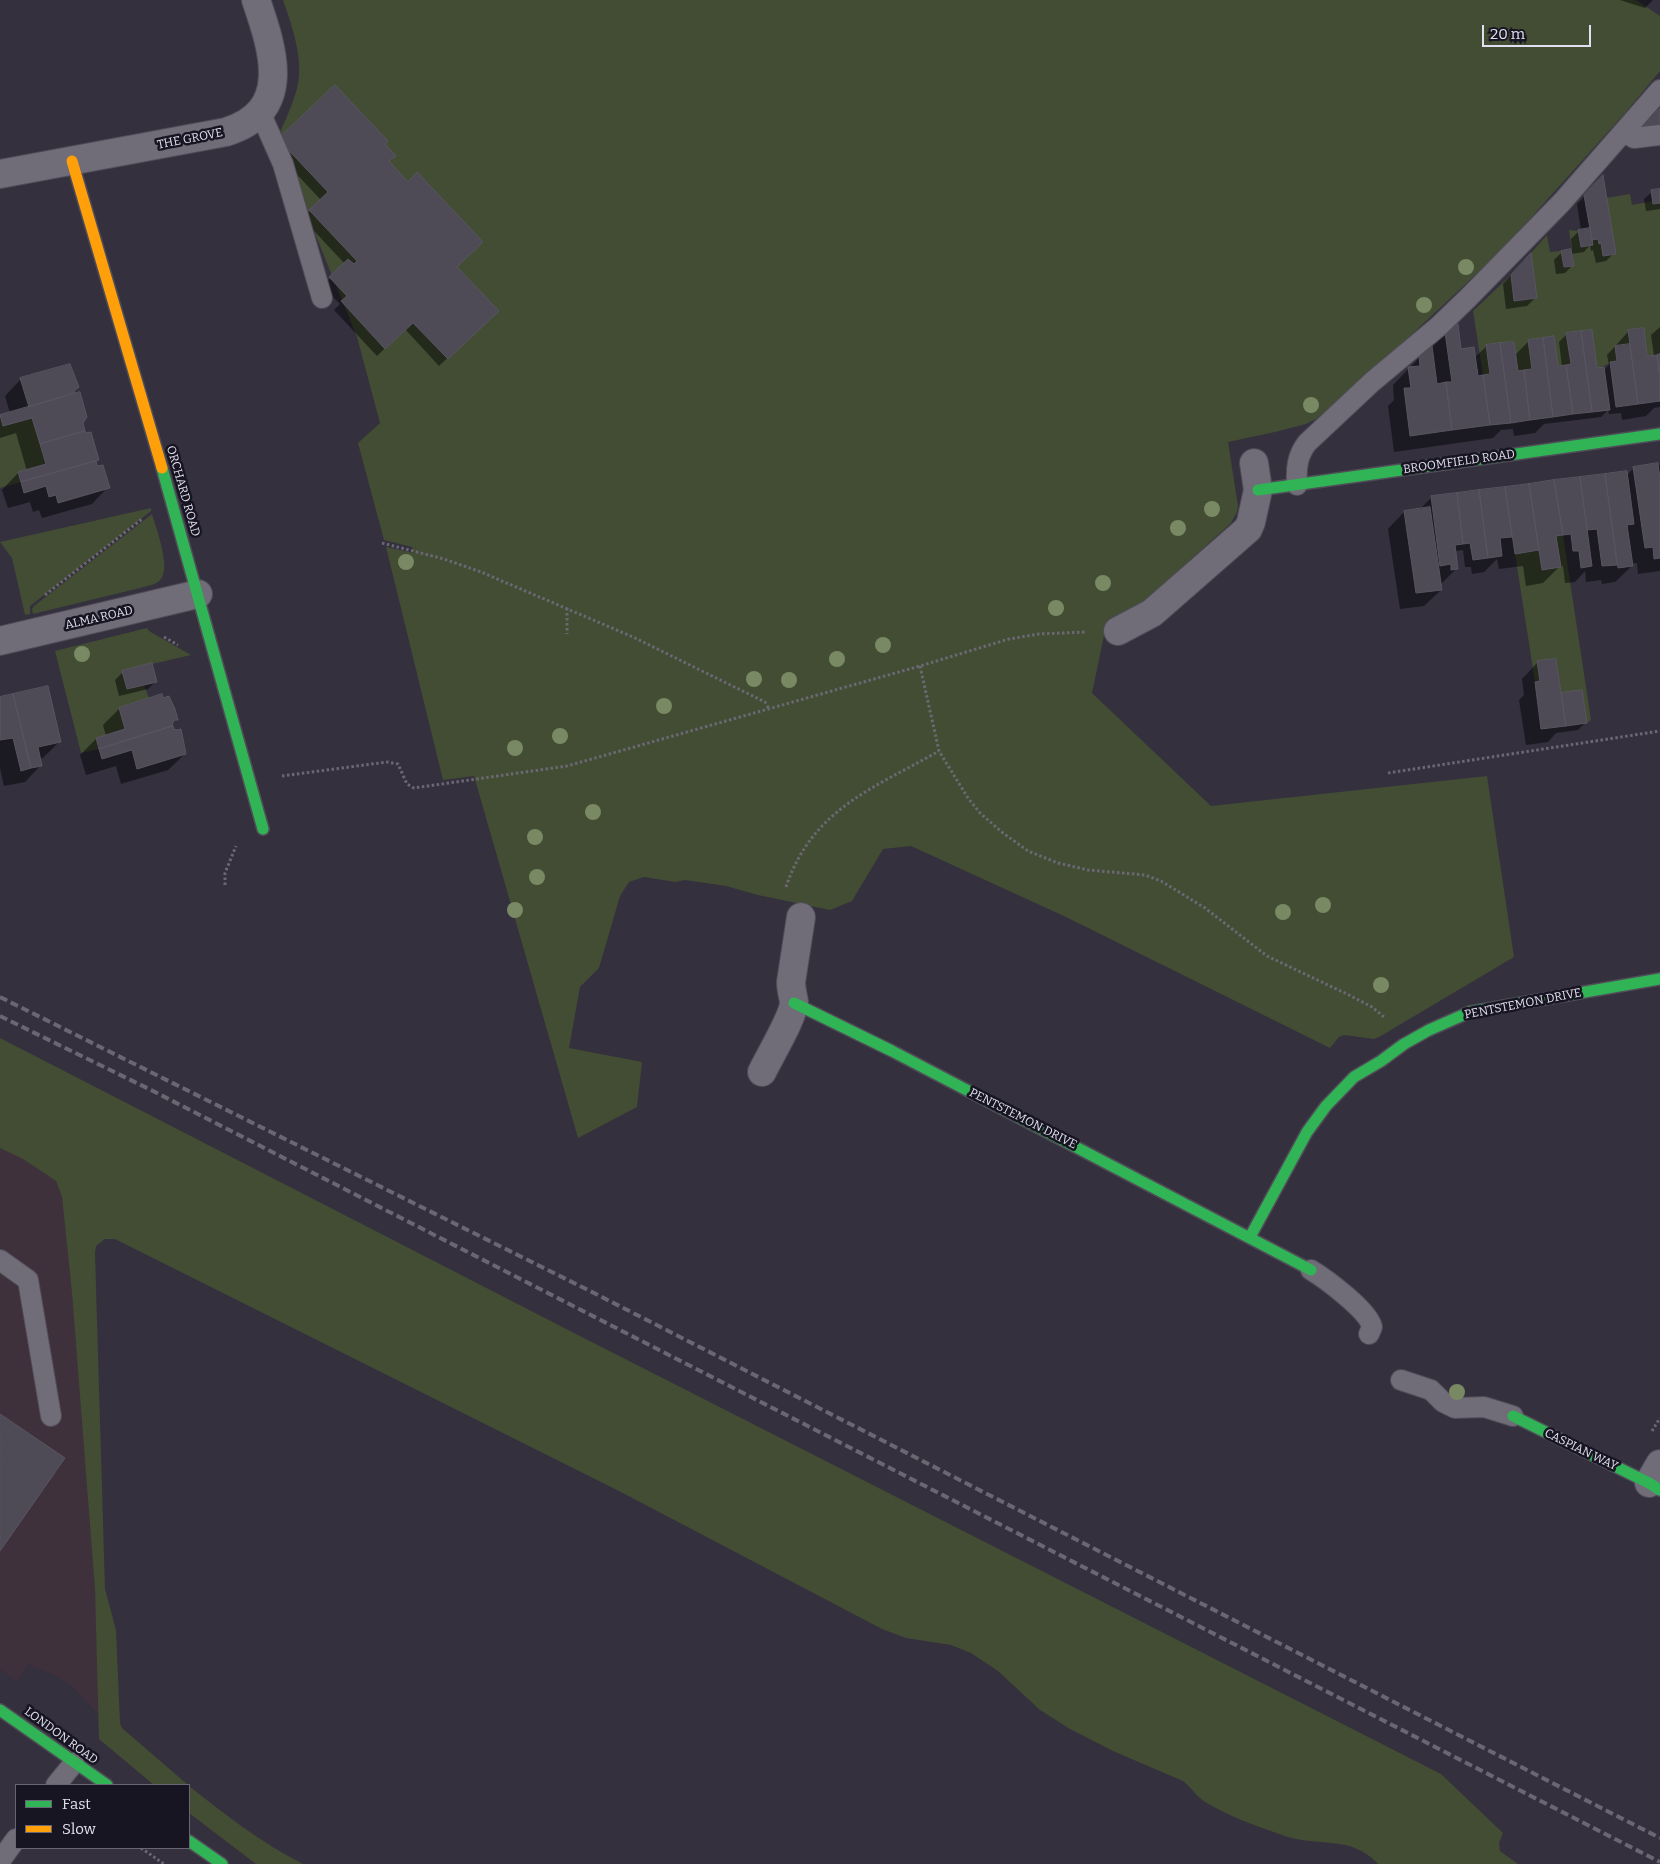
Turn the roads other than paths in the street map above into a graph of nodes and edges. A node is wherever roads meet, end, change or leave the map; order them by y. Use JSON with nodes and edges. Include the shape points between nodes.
{"nodes":[{"id":1,"x":256,"y":0,"type":"edge"},
{"id":2,"x":1660,"y":90,"type":"edge"},
{"id":3,"x":260,"y":112,"type":"junction"},
{"id":4,"x":1624,"y":132,"type":"junction"},
{"id":5,"x":1660,"y":135,"type":"edge"},
{"id":6,"x":72,"y":161,"type":"junction"},
{"id":7,"x":0,"y":174,"type":"edge"},
{"id":8,"x":322,"y":298,"type":"dead end"},
{"id":9,"x":1660,"y":434,"type":"edge"},
{"id":10,"x":1254,"y":463,"type":"dead end"},
{"id":11,"x":1297,"y":485,"type":"junction"},
{"id":12,"x":1258,"y":490,"type":"junction"},
{"id":13,"x":198,"y":594,"type":"junction"},
{"id":14,"x":1118,"y":630,"type":"road end"},
{"id":15,"x":0,"y":641,"type":"edge"},
{"id":16,"x":263,"y":829,"type":"dead end"},
{"id":17,"x":801,"y":917,"type":"dead end"},
{"id":18,"x":1660,"y":979,"type":"edge"},
{"id":19,"x":794,"y":1003,"type":"junction"},
{"id":20,"x":762,"y":1072,"type":"dead end"},
{"id":21,"x":1250,"y":1237,"type":"junction"},
{"id":22,"x":0,"y":1260,"type":"edge"},
{"id":23,"x":1312,"y":1270,"type":"joint"},
{"id":24,"x":1369,"y":1334,"type":"dead end"},
{"id":25,"x":1401,"y":1380,"type":"dead end"},
{"id":26,"x":51,"y":1416,"type":"dead end"},
{"id":27,"x":1513,"y":1416,"type":"joint"},
{"id":28,"x":1656,"y":1479,"type":"edge"},
{"id":29,"x":0,"y":1710,"type":"edge"},
{"id":30,"x":74,"y":1763,"type":"junction"},
{"id":31,"x":57,"y":1784,"type":"edge"},
{"id":32,"x":105,"y":1784,"type":"edge"},
{"id":33,"x":15,"y":1840,"type":"edge"},
{"id":34,"x":190,"y":1842,"type":"edge"},
{"id":35,"x":0,"y":1861,"type":"edge"},
{"id":36,"x":222,"y":1864,"type":"edge"}],
"edges":[{"from":1,"to":3,"type":"street","name":"THE GROVE","via":[[272,50],[274,70],[269,96]]},
{"from":2,"to":4,"type":"lane"},
{"from":3,"to":6,"type":"street","name":"THE GROVE","via":[[242,126],[226,132]]},
{"from":3,"to":8,"type":"lane","via":[[283,164]]},
{"from":4,"to":5,"type":"lane","via":[[1634,138]]},
{"from":4,"to":11,"type":"lane","via":[[1546,220],[1469,297],[1307,443],[1298,460]]},
{"from":6,"to":7,"type":"street","name":"THE GROVE"},
{"from":6,"to":13,"type":"street","name":"ORCHARD ROAD"},
{"from":9,"to":11,"type":"street","name":"BROOMFIELD ROAD"},
{"from":10,"to":12,"type":"street"},
{"from":11,"to":12,"type":"street","name":"BROOMFIELD ROAD"},
{"from":12,"to":14,"type":"street","via":[[1251,522],[1244,533],[1152,613]]},
{"from":13,"to":15,"type":"street","name":"ALMA ROAD"},
{"from":13,"to":16,"type":"street","name":"ORCHARD ROAD"},
{"from":17,"to":19,"type":"street","via":[[791,982]]},
{"from":18,"to":21,"type":"street","name":"PENTSTEMON DRIVE","via":[[1470,1012],[1404,1044],[1354,1076],[1326,1106],[1303,1139]]},
{"from":19,"to":20,"type":"street"},
{"from":19,"to":21,"type":"street","name":"PENTSTEMON DRIVE"},
{"from":21,"to":23,"type":"street","name":"PENTSTEMON DRIVE"},
{"from":22,"to":26,"type":"lane","via":[[28,1280]]},
{"from":23,"to":24,"type":"lane","via":[[1335,1286],[1370,1320]]},
{"from":25,"to":27,"type":"lane","via":[[1431,1390],[1455,1408],[1484,1407]]},
{"from":27,"to":28,"type":"street","name":"CASPIAN WAY"},
{"from":29,"to":30,"type":"street","name":"LONDON ROAD"},
{"from":30,"to":31,"type":"lane"},
{"from":30,"to":32,"type":"street","name":"LONDON ROAD"},
{"from":33,"to":35,"type":"lane"},
{"from":34,"to":36,"type":"street"}]}
